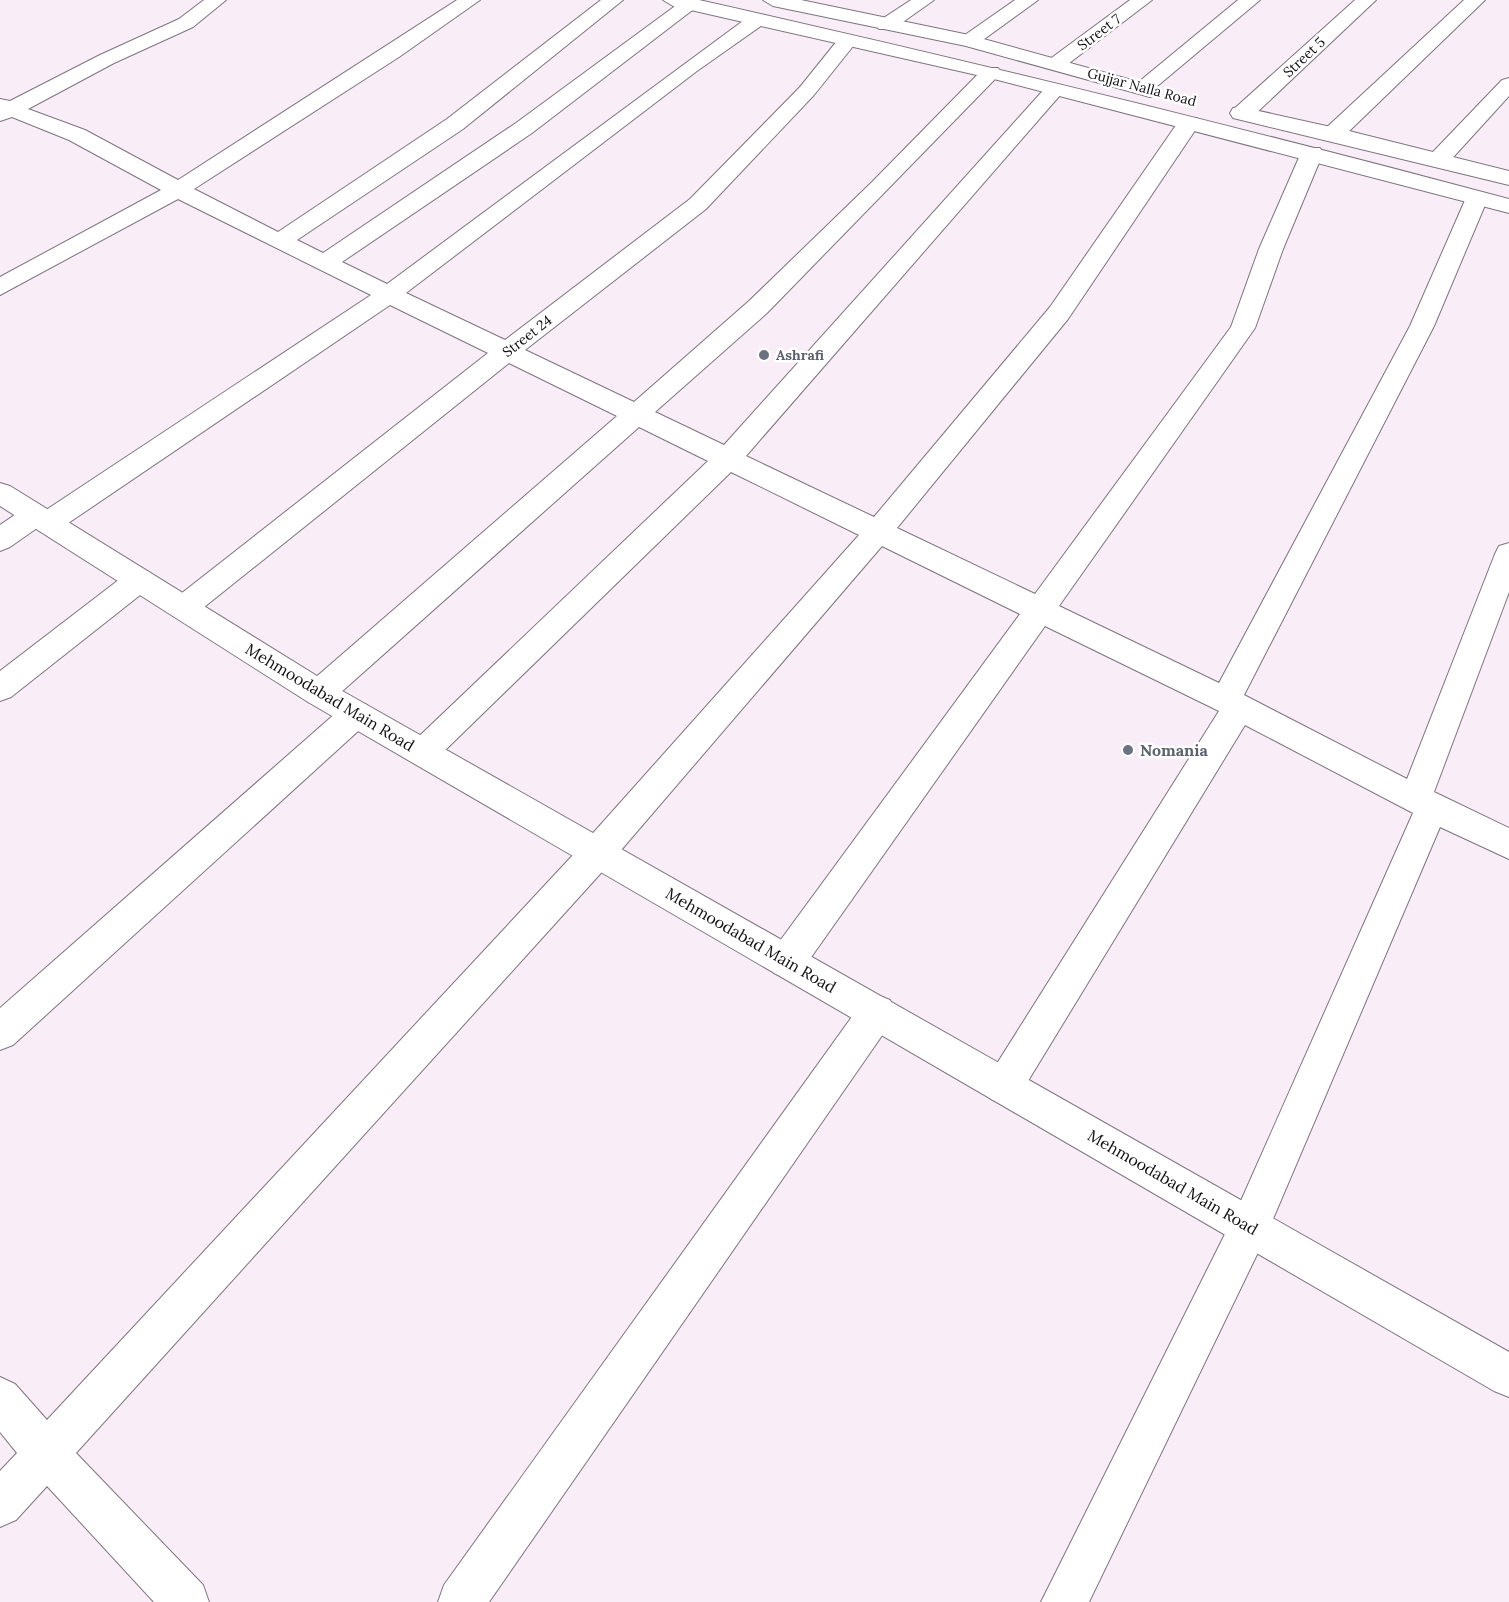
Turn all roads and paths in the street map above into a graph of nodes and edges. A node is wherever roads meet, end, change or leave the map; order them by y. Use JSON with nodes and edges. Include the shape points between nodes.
{"nodes":[{"id":1,"x":216,"y":0,"type":"edge"},
{"id":2,"x":470,"y":0,"type":"edge"},
{"id":3,"x":613,"y":0,"type":"edge"},
{"id":4,"x":773,"y":0,"type":"edge"},
{"id":5,"x":924,"y":0,"type":"edge"},
{"id":6,"x":1028,"y":0,"type":"edge"},
{"id":7,"x":1142,"y":0,"type":"edge"},
{"id":8,"x":1250,"y":0,"type":"edge"},
{"id":9,"x":1366,"y":0,"type":"edge"},
{"id":10,"x":1475,"y":0,"type":"edge"},
{"id":11,"x":681,"y":2,"type":"edge"},
{"id":12,"x":810,"y":3,"type":"edge"},
{"id":13,"x":758,"y":19,"type":"junction"},
{"id":14,"x":886,"y":25,"type":"junction"},
{"id":15,"x":848,"y":40,"type":"junction"},
{"id":16,"x":969,"y":41,"type":"junction"},
{"id":17,"x":991,"y":72,"type":"junction"},
{"id":18,"x":1056,"y":76,"type":"junction"},
{"id":19,"x":1509,"y":84,"type":"edge"},
{"id":20,"x":1142,"y":89,"type":"junction"},
{"id":21,"x":1165,"y":94,"type":"dead end"},
{"id":22,"x":1220,"y":108,"type":"dead end"},
{"id":23,"x":4,"y":110,"type":"edge"},
{"id":24,"x":1243,"y":113,"type":"junction"},
{"id":25,"x":1189,"y":123,"type":"junction"},
{"id":26,"x":1334,"y":133,"type":"junction"},
{"id":27,"x":1312,"y":153,"type":"junction"},
{"id":28,"x":1439,"y":159,"type":"junction"},
{"id":29,"x":1509,"y":178,"type":"edge"},
{"id":30,"x":178,"y":190,"type":"junction"},
{"id":31,"x":1478,"y":198,"type":"junction"},
{"id":32,"x":1509,"y":207,"type":"edge"},
{"id":33,"x":280,"y":241,"type":"junction"},
{"id":34,"x":324,"y":263,"type":"junction"},
{"id":35,"x":0,"y":287,"type":"edge"},
{"id":36,"x":389,"y":294,"type":"junction"},
{"id":37,"x":507,"y":351,"type":"junction"},
{"id":38,"x":637,"y":414,"type":"junction"},
{"id":39,"x":728,"y":458,"type":"junction"},
{"id":40,"x":0,"y":493,"type":"edge"},
{"id":41,"x":42,"y":519,"type":"junction"},
{"id":42,"x":879,"y":531,"type":"junction"},
{"id":43,"x":0,"y":540,"type":"edge"},
{"id":44,"x":1509,"y":554,"type":"edge"},
{"id":45,"x":140,"y":580,"type":"junction"},
{"id":46,"x":183,"y":608,"type":"junction"},
{"id":47,"x":1041,"y":610,"type":"junction"},
{"id":48,"x":0,"y":688,"type":"edge"},
{"id":49,"x":319,"y":693,"type":"junction"},
{"id":50,"x":1233,"y":704,"type":"junction"},
{"id":51,"x":356,"y":714,"type":"junction"},
{"id":52,"x":423,"y":752,"type":"junction"},
{"id":53,"x":1424,"y":803,"type":"junction"},
{"id":54,"x":1509,"y":844,"type":"edge"},
{"id":55,"x":598,"y":852,"type":"junction"},
{"id":56,"x":787,"y":961,"type":"junction"},
{"id":57,"x":877,"y":1012,"type":"junction"},
{"id":58,"x":0,"y":1032,"type":"edge"},
{"id":59,"x":1005,"y":1086,"type":"junction"},
{"id":60,"x":1250,"y":1226,"type":"junction"},
{"id":61,"x":1508,"y":1371,"type":"edge"},
{"id":62,"x":0,"y":1399,"type":"edge"},
{"id":63,"x":46,"y":1453,"type":"junction"},
{"id":64,"x":0,"y":1504,"type":"edge"},
{"id":65,"x":186,"y":1602,"type":"edge"},
{"id":66,"x":461,"y":1602,"type":"edge"},
{"id":67,"x":1064,"y":1602,"type":"edge"}],
"edges":[{"from":1,"to":23,"type":"street","via":[[186,23]]},
{"from":2,"to":30,"type":"street"},
{"from":3,"to":33,"type":"street","via":[[455,124]]},
{"from":4,"to":12,"type":"street","name":"Gujjar Nalla Road"},
{"from":5,"to":14,"type":"street"},
{"from":6,"to":16,"type":"street"},
{"from":7,"to":18,"type":"street","name":"Street 7"},
{"from":8,"to":20,"type":"street"},
{"from":9,"to":24,"type":"street","name":"Street 5"},
{"from":10,"to":26,"type":"street"},
{"from":11,"to":13,"type":"street"},
{"from":11,"to":34,"type":"street","via":[[524,128]]},
{"from":12,"to":14,"type":"street","name":"Gujjar Nalla Road"},
{"from":13,"to":15,"type":"street"},
{"from":13,"to":36,"type":"street"},
{"from":14,"to":16,"type":"street","name":"Gujjar Nalla Road"},
{"from":15,"to":17,"type":"street"},
{"from":15,"to":37,"type":"street","name":"Street 24","via":[[807,91],[698,204]]},
{"from":16,"to":18,"type":"street","name":"Gujjar Nalla Road"},
{"from":17,"to":18,"type":"street"},
{"from":17,"to":38,"type":"street","via":[[758,307]]},
{"from":18,"to":20,"type":"street","name":"Gujjar Nalla Road"},
{"from":18,"to":25,"type":"street"},
{"from":18,"to":39,"type":"street","name":"Street 7"},
{"from":19,"to":28,"type":"street"},
{"from":20,"to":21,"type":"street","name":"Gujjar Nalla Road"},
{"from":22,"to":24,"type":"street"},
{"from":23,"to":30,"type":"street","via":[[77,135]]},
{"from":24,"to":26,"type":"street"},
{"from":25,"to":27,"type":"street"},
{"from":25,"to":42,"type":"street","via":[[1059,312]]},
{"from":26,"to":28,"type":"street"},
{"from":27,"to":31,"type":"street"},
{"from":27,"to":47,"type":"street","via":[[1243,328]]},
{"from":28,"to":29,"type":"street"},
{"from":30,"to":33,"type":"street"},
{"from":30,"to":35,"type":"street"},
{"from":31,"to":32,"type":"street"},
{"from":31,"to":50,"type":"street","via":[[1422,326]]},
{"from":33,"to":34,"type":"street"},
{"from":34,"to":36,"type":"street"},
{"from":36,"to":37,"type":"street"},
{"from":36,"to":41,"type":"street"},
{"from":37,"to":38,"type":"street"},
{"from":37,"to":46,"type":"street","name":"Street 24"},
{"from":38,"to":39,"type":"street"},
{"from":38,"to":49,"type":"street"},
{"from":39,"to":42,"type":"street"},
{"from":39,"to":52,"type":"street","name":"Street 7"},
{"from":40,"to":41,"type":"street","name":"Mehmoodabad Main Road"},
{"from":41,"to":43,"type":"street"},
{"from":41,"to":45,"type":"street","name":"Mehmoodabad Main Road"},
{"from":42,"to":47,"type":"street"},
{"from":42,"to":55,"type":"street"},
{"from":44,"to":53,"type":"street"},
{"from":45,"to":46,"type":"street","name":"Mehmoodabad Main Road"},
{"from":45,"to":48,"type":"street"},
{"from":46,"to":49,"type":"street","name":"Mehmoodabad Main Road"},
{"from":47,"to":50,"type":"street"},
{"from":47,"to":56,"type":"street"},
{"from":49,"to":51,"type":"street","name":"Mehmoodabad Main Road"},
{"from":50,"to":53,"type":"street"},
{"from":50,"to":59,"type":"street"},
{"from":51,"to":52,"type":"street","name":"Mehmoodabad Main Road"},
{"from":51,"to":58,"type":"street"},
{"from":52,"to":55,"type":"street","name":"Mehmoodabad Main Road"},
{"from":53,"to":54,"type":"street"},
{"from":53,"to":60,"type":"street"},
{"from":55,"to":56,"type":"street","name":"Mehmoodabad Main Road"},
{"from":55,"to":63,"type":"street"},
{"from":56,"to":57,"type":"street","name":"Mehmoodabad Main Road"},
{"from":57,"to":59,"type":"street","name":"Mehmoodabad Main Road"},
{"from":57,"to":66,"type":"street"},
{"from":59,"to":60,"type":"street","name":"Mehmoodabad Main Road"},
{"from":60,"to":61,"type":"street","name":"Mehmoodabad Main Road"},
{"from":60,"to":67,"type":"street"},
{"from":62,"to":63,"type":"street"},
{"from":63,"to":64,"type":"street"},
{"from":63,"to":65,"type":"street"}]}
